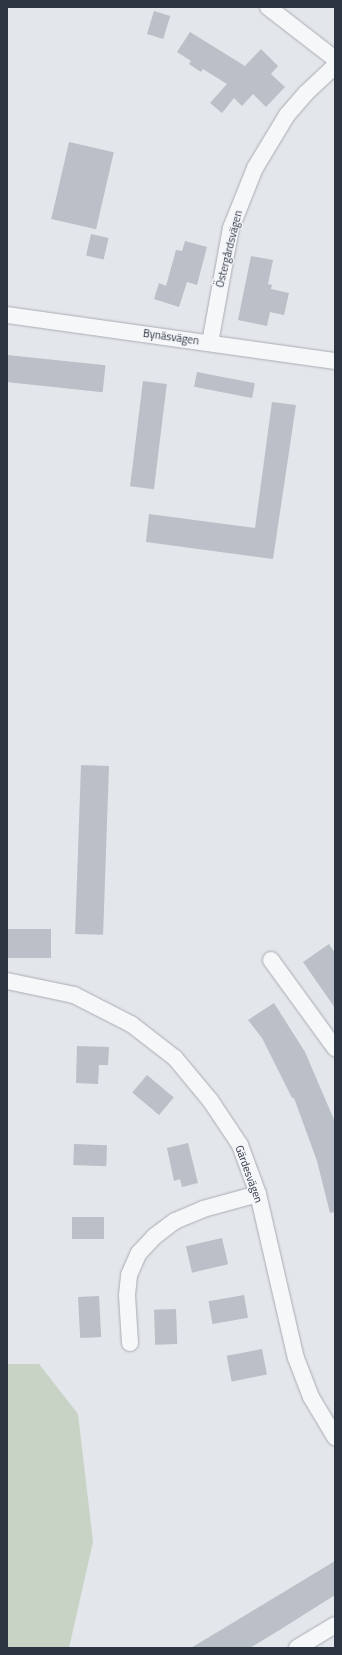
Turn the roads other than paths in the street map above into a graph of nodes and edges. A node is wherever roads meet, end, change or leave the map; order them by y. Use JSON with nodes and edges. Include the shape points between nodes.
{"nodes":[{"id":1,"x":268,"y":7,"type":"edge"},
{"id":2,"x":335,"y":59,"type":"edge"},
{"id":3,"x":335,"y":66,"type":"edge"},
{"id":4,"x":7,"y":315,"type":"edge"},
{"id":5,"x":210,"y":343,"type":"junction"},
{"id":6,"x":335,"y":361,"type":"edge"},
{"id":7,"x":271,"y":960,"type":"dead end"},
{"id":8,"x":7,"y":981,"type":"edge"},
{"id":9,"x":335,"y":1048,"type":"edge"},
{"id":10,"x":258,"y":1194,"type":"junction"},
{"id":11,"x":130,"y":1343,"type":"dead end"},
{"id":12,"x":335,"y":1437,"type":"edge"},
{"id":13,"x":335,"y":1625,"type":"edge"},
{"id":14,"x":297,"y":1648,"type":"edge"}],
"edges":[{"from":1,"to":2,"type":"street"},
{"from":3,"to":5,"type":"street","name":"Östergårdsvägen","via":[[287,115],[255,168],[231,228]]},
{"from":4,"to":5,"type":"street","name":"Bynäsvägen"},
{"from":5,"to":6,"type":"street","name":"Bynäsvägen"},
{"from":7,"to":9,"type":"street"},
{"from":8,"to":10,"type":"street","name":"Gärdesvägen","via":[[74,995],[131,1024],[174,1058],[210,1100],[240,1145]]},
{"from":10,"to":11,"type":"street","via":[[203,1209],[175,1221],[155,1236],[139,1253],[129,1276],[127,1296]]},
{"from":10,"to":12,"type":"street","name":"Gärdesvägen","via":[[296,1358],[311,1397]]},
{"from":13,"to":14,"type":"street"}]}
